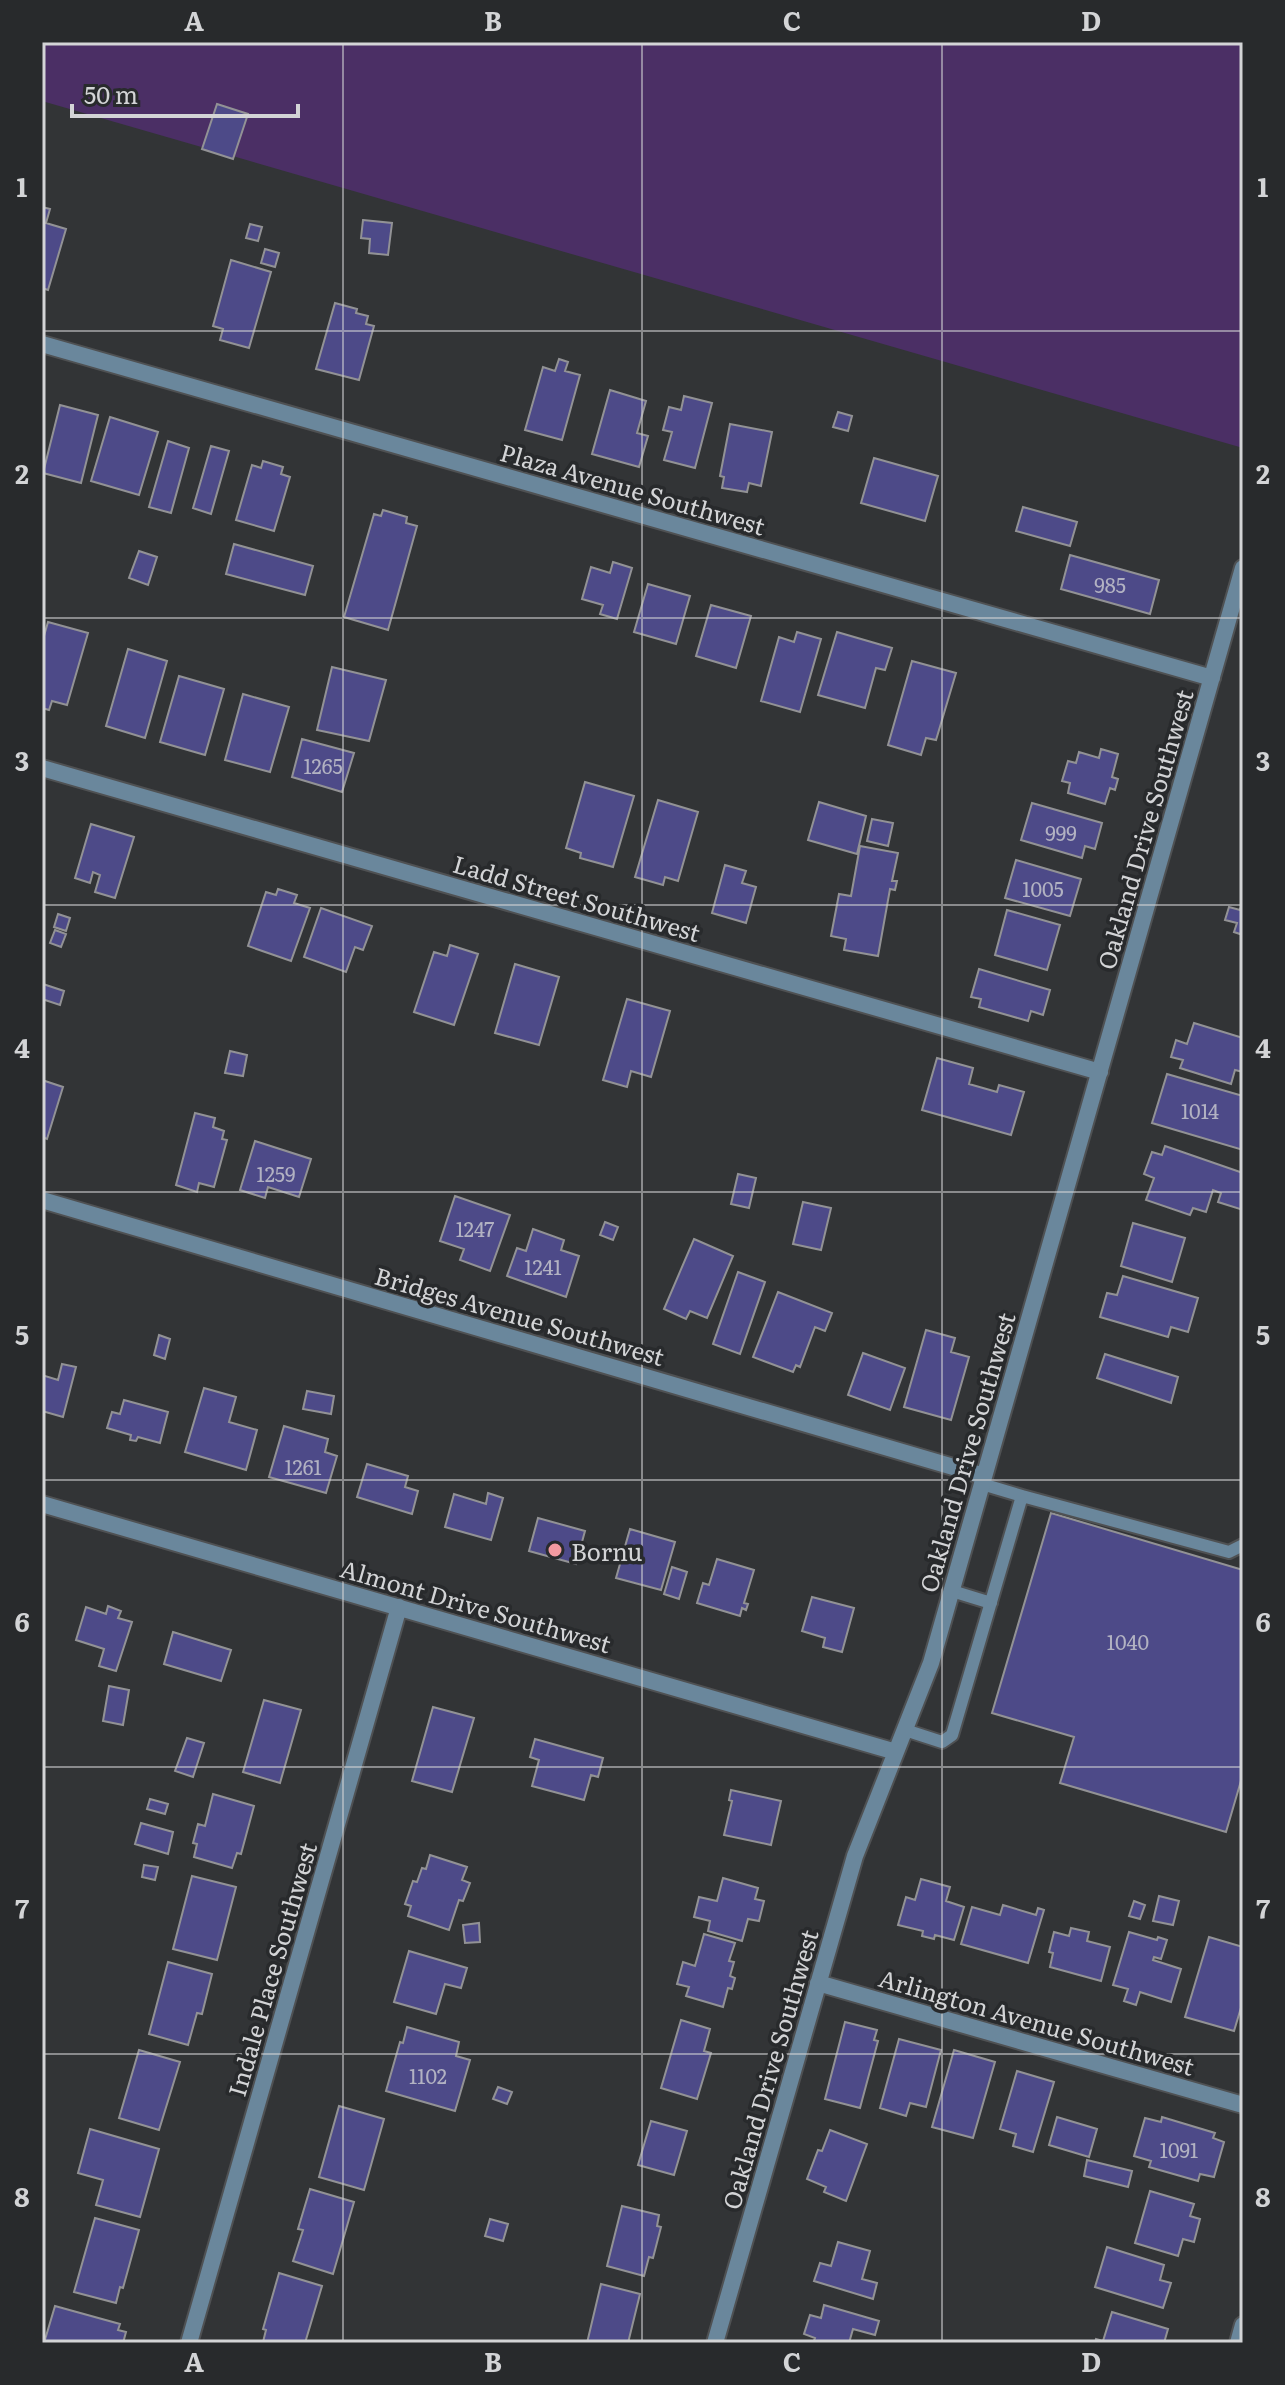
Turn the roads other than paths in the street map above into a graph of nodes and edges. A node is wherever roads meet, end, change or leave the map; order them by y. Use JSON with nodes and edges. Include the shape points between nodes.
{"nodes":[{"id":1,"x":42,"y":344,"type":"edge"},
{"id":2,"x":1243,"y":568,"type":"edge"},
{"id":3,"x":1212,"y":678,"type":"junction"},
{"id":4,"x":42,"y":768,"type":"edge"},
{"id":5,"x":1100,"y":1072,"type":"junction"},
{"id":6,"x":42,"y":1200,"type":"edge"},
{"id":7,"x":983,"y":1480,"type":"junction"},
{"id":8,"x":1022,"y":1496,"type":"junction"},
{"id":9,"x":42,"y":1504,"type":"edge"},
{"id":10,"x":1243,"y":1545,"type":"edge"},
{"id":11,"x":952,"y":1591,"type":"junction"},
{"id":12,"x":991,"y":1603,"type":"junction"},
{"id":13,"x":399,"y":1607,"type":"junction"},
{"id":14,"x":905,"y":1730,"type":"junction"},
{"id":15,"x":896,"y":1752,"type":"junction"},
{"id":16,"x":818,"y":1983,"type":"junction"},
{"id":17,"x":1243,"y":2105,"type":"edge"},
{"id":18,"x":1243,"y":2325,"type":"edge"},
{"id":19,"x":189,"y":2343,"type":"edge"},
{"id":20,"x":715,"y":2343,"type":"edge"},
{"id":21,"x":1238,"y":2343,"type":"edge"}],
"edges":[{"from":1,"to":3,"type":"street","name":"Plaza Avenue Southwest"},
{"from":2,"to":3,"type":"street","name":"Oakland Drive Southwest"},
{"from":3,"to":5,"type":"street","name":"Oakland Drive Southwest"},
{"from":4,"to":5,"type":"street","name":"Ladd Street Southwest"},
{"from":5,"to":7,"type":"street","name":"Oakland Drive Southwest"},
{"from":6,"to":7,"type":"street","name":"Bridges Avenue Southwest"},
{"from":7,"to":8,"type":"lane"},
{"from":7,"to":11,"type":"street","name":"Oakland Drive Southwest"},
{"from":8,"to":10,"type":"lane","via":[[1229,1552]]},
{"from":8,"to":12,"type":"lane"},
{"from":9,"to":13,"type":"street","name":"Almont Drive Southwest"},
{"from":11,"to":12,"type":"lane"},
{"from":11,"to":14,"type":"street","name":"Oakland Drive Southwest"},
{"from":12,"to":14,"type":"lane","via":[[952,1735],[942,1742]]},
{"from":13,"to":15,"type":"street","name":"Almont Drive Southwest"},
{"from":13,"to":19,"type":"street","name":"Indale Place Southwest"},
{"from":14,"to":15,"type":"street","name":"Oakland Drive Southwest"},
{"from":15,"to":16,"type":"street","name":"Oakland Drive Southwest","via":[[855,1856]]},
{"from":16,"to":17,"type":"street","name":"Arlington Avenue Southwest"},
{"from":16,"to":20,"type":"street","name":"Oakland Drive Southwest"},
{"from":18,"to":21,"type":"street"}]}
